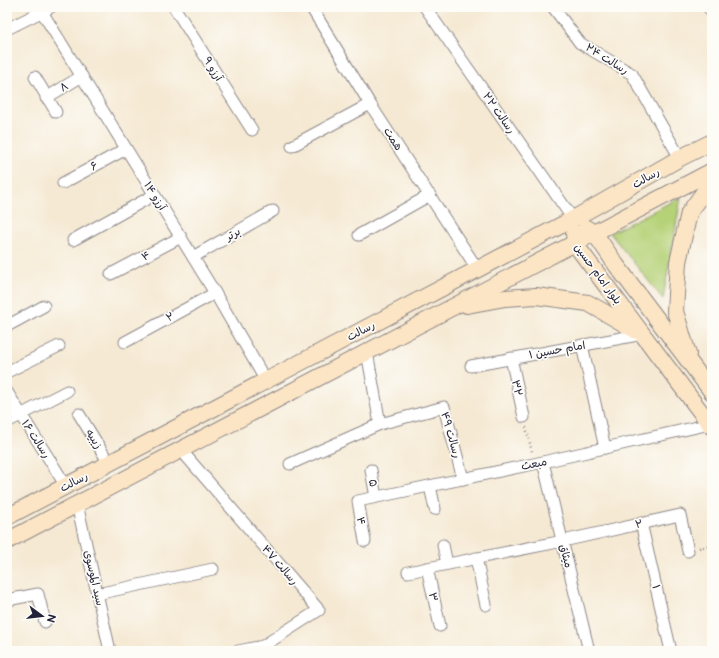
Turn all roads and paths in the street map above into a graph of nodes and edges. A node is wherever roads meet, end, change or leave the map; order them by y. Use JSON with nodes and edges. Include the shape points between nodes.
{"nodes":[{"id":1,"x":174,"y":7,"type":"edge"},
{"id":2,"x":311,"y":7,"type":"edge"},
{"id":3,"x":425,"y":7,"type":"edge"},
{"id":4,"x":553,"y":7,"type":"edge"},
{"id":5,"x":708,"y":7,"type":"edge"},
{"id":6,"x":44,"y":9,"type":"edge"},
{"id":7,"x":712,"y":12,"type":"edge"},
{"id":8,"x":7,"y":29,"type":"edge"},
{"id":9,"x":82,"y":76,"type":"junction"},
{"id":10,"x":35,"y":77,"type":"dead end"},
{"id":11,"x":46,"y":98,"type":"junction"},
{"id":12,"x":370,"y":104,"type":"junction"},
{"id":13,"x":56,"y":112,"type":"dead end"},
{"id":14,"x":252,"y":130,"type":"dead end"},
{"id":15,"x":712,"y":142,"type":"edge"},
{"id":16,"x":292,"y":146,"type":"dead end"},
{"id":17,"x":126,"y":150,"type":"junction"},
{"id":18,"x":680,"y":158,"type":"junction"},
{"id":19,"x":712,"y":171,"type":"edge"},
{"id":20,"x":712,"y":182,"type":"edge"},
{"id":21,"x":63,"y":183,"type":"dead end"},
{"id":22,"x":154,"y":195,"type":"junction"},
{"id":23,"x":430,"y":195,"type":"junction"},
{"id":24,"x":273,"y":211,"type":"dead end"},
{"id":25,"x":573,"y":219,"type":"junction"},
{"id":26,"x":595,"y":234,"type":"junction"},
{"id":27,"x":359,"y":235,"type":"dead end"},
{"id":28,"x":181,"y":237,"type":"junction"},
{"id":29,"x":73,"y":240,"type":"dead end"},
{"id":30,"x":574,"y":244,"type":"junction"},
{"id":31,"x":193,"y":257,"type":"junction"},
{"id":32,"x":478,"y":270,"type":"junction"},
{"id":33,"x":111,"y":274,"type":"dead end"},
{"id":34,"x":215,"y":293,"type":"junction"},
{"id":35,"x":44,"y":306,"type":"dead end"},
{"id":36,"x":451,"y":308,"type":"junction"},
{"id":37,"x":7,"y":326,"type":"edge"},
{"id":38,"x":643,"y":334,"type":"junction"},
{"id":39,"x":126,"y":342,"type":"dead end"},
{"id":40,"x":582,"y":345,"type":"junction"},
{"id":41,"x":59,"y":346,"type":"dead end"},
{"id":42,"x":368,"y":352,"type":"junction"},
{"id":43,"x":511,"y":358,"type":"junction"},
{"id":44,"x":692,"y":365,"type":"junction"},
{"id":45,"x":471,"y":366,"type":"dead end"},
{"id":46,"x":7,"y":372,"type":"edge"},
{"id":47,"x":266,"y":381,"type":"junction"},
{"id":48,"x":67,"y":391,"type":"dead end"},
{"id":49,"x":7,"y":392,"type":"edge"},
{"id":50,"x":712,"y":392,"type":"edge"},
{"id":51,"x":78,"y":414,"type":"dead end"},
{"id":52,"x":20,"y":415,"type":"junction"},
{"id":53,"x":524,"y":417,"type":"joint"},
{"id":54,"x":7,"y":422,"type":"edge"},
{"id":55,"x":380,"y":424,"type":"junction"},
{"id":56,"x":711,"y":425,"type":"edge"},
{"id":57,"x":604,"y":448,"type":"junction"},
{"id":58,"x":181,"y":450,"type":"junction"},
{"id":59,"x":109,"y":463,"type":"junction"},
{"id":60,"x":539,"y":463,"type":"junction"},
{"id":61,"x":290,"y":464,"type":"dead end"},
{"id":62,"x":371,"y":470,"type":"dead end"},
{"id":63,"x":463,"y":479,"type":"junction"},
{"id":64,"x":66,"y":486,"type":"junction"},
{"id":65,"x":430,"y":486,"type":"junction"},
{"id":66,"x":376,"y":497,"type":"junction"},
{"id":67,"x":358,"y":501,"type":"joint"},
{"id":68,"x":77,"y":504,"type":"junction"},
{"id":69,"x":435,"y":509,"type":"dead end"},
{"id":70,"x":7,"y":517,"type":"edge"},
{"id":71,"x":641,"y":523,"type":"junction"},
{"id":72,"x":7,"y":541,"type":"edge"},
{"id":73,"x":365,"y":541,"type":"dead end"},
{"id":74,"x":562,"y":541,"type":"junction"},
{"id":75,"x":443,"y":545,"type":"dead end"},
{"id":76,"x":688,"y":551,"type":"dead end"},
{"id":77,"x":476,"y":558,"type":"junction"},
{"id":78,"x":447,"y":564,"type":"junction"},
{"id":79,"x":427,"y":568,"type":"junction"},
{"id":80,"x":213,"y":569,"type":"dead end"},
{"id":81,"x":408,"y":572,"type":"dead end"},
{"id":82,"x":97,"y":594,"type":"junction"},
{"id":83,"x":7,"y":600,"type":"edge"},
{"id":84,"x":486,"y":604,"type":"dead end"},
{"id":85,"x":45,"y":622,"type":"dead end"},
{"id":86,"x":440,"y":626,"type":"dead end"},
{"id":87,"x":110,"y":651,"type":"edge"},
{"id":88,"x":238,"y":651,"type":"edge"},
{"id":89,"x":589,"y":651,"type":"edge"},
{"id":90,"x":671,"y":651,"type":"edge"}],
"edges":[{"from":1,"to":14,"type":"street","name":"۹ آرزو"},
{"from":2,"to":12,"type":"street","name":"همت"},
{"from":3,"to":25,"type":"street","name":"رسالت ۲۲"},
{"from":4,"to":18,"type":"street","name":"رسالت ۲۴","via":[[580,43],[632,74]]},
{"from":5,"to":7,"type":"street"},
{"from":6,"to":8,"type":"street"},
{"from":6,"to":9,"type":"street","name":"۱۴ آرزو"},
{"from":9,"to":11,"type":"street","name":"۸"},
{"from":9,"to":17,"type":"street","name":"۱۴ آرزو"},
{"from":10,"to":11,"type":"street"},
{"from":11,"to":13,"type":"street"},
{"from":12,"to":16,"type":"street"},
{"from":12,"to":23,"type":"street","name":"همت"},
{"from":15,"to":18,"type":"main road","name":"رسالت"},
{"from":17,"to":21,"type":"street","name":"۶"},
{"from":17,"to":22,"type":"street","name":"۱۴ آرزو"},
{"from":18,"to":25,"type":"main road","name":"رسالت"},
{"from":19,"to":26,"type":"main road","name":"رسالت"},
{"from":20,"to":44,"type":"main road","via":[[689,213],[678,262],[675,311]]},
{"from":22,"to":28,"type":"street","name":"۱۴ آرزو"},
{"from":22,"to":29,"type":"street"},
{"from":23,"to":27,"type":"street"},
{"from":23,"to":32,"type":"street","name":"همت"},
{"from":24,"to":31,"type":"street","name":"برتر"},
{"from":25,"to":26,"type":"main road","name":"بلوار امام حسین"},
{"from":25,"to":30,"type":"main road","name":"بلوار امام حسین"},
{"from":25,"to":32,"type":"main road","name":"رسالت"},
{"from":26,"to":30,"type":"main road","name":"رسالت"},
{"from":26,"to":44,"type":"main road","name":"بلوار امام حسین"},
{"from":28,"to":31,"type":"street","name":"۱۴ آرزو"},
{"from":28,"to":33,"type":"street","name":"۴"},
{"from":30,"to":36,"type":"main road","name":"رسالت"},
{"from":30,"to":38,"type":"main road","name":"بلوار امام حسین"},
{"from":31,"to":34,"type":"street","name":"۱۴ آرزو"},
{"from":32,"to":47,"type":"main road","name":"رسالت"},
{"from":34,"to":39,"type":"street","name":"۲"},
{"from":34,"to":47,"type":"street","name":"۱۴ آرزو"},
{"from":35,"to":37,"type":"street"},
{"from":36,"to":38,"type":"main road","via":[[505,298],[536,296],[588,303]]},
{"from":36,"to":42,"type":"main road","name":"رسالت"},
{"from":38,"to":40,"type":"street","name":"امام حسین ۱"},
{"from":38,"to":56,"type":"main road","name":"بلوار امام حسین"},
{"from":40,"to":43,"type":"street","name":"امام حسین ۱"},
{"from":40,"to":57,"type":"street"},
{"from":41,"to":46,"type":"street"},
{"from":42,"to":55,"type":"street"},
{"from":42,"to":58,"type":"main road","name":"رسالت"},
{"from":43,"to":45,"type":"street","name":"امام حسین ۱"},
{"from":43,"to":53,"type":"street","name":"۳۲"},
{"from":44,"to":50,"type":"main road","name":"بلوار امام حسین"},
{"from":47,"to":59,"type":"main road","name":"رسالت"},
{"from":48,"to":52,"type":"street"},
{"from":49,"to":52,"type":"street","name":"رسالت ۱۶"},
{"from":51,"to":59,"type":"street","name":"زیبیه"},
{"from":52,"to":54,"type":"street"},
{"from":52,"to":64,"type":"street","name":"رسالت ۱۶"},
{"from":53,"to":60,"type":"path"},
{"from":55,"to":61,"type":"street","name":"رسالت ۴۹"},
{"from":55,"to":63,"type":"street","name":"رسالت ۴۹","via":[[444,407]]},
{"from":56,"to":57,"type":"street","name":"مبعث"},
{"from":57,"to":60,"type":"street","name":"مبعث"},
{"from":58,"to":68,"type":"main road","name":"رسالت"},
{"from":58,"to":88,"type":"street","name":"رسالت ۴۷","via":[[318,610],[263,646]]},
{"from":59,"to":64,"type":"main road","name":"رسالت"},
{"from":60,"to":63,"type":"street","name":"مبعث"},
{"from":60,"to":74,"type":"street","name":"میثاق"},
{"from":62,"to":66,"type":"street","name":"۵"},
{"from":63,"to":65,"type":"street","name":"مبعث"},
{"from":64,"to":70,"type":"main road","name":"رسالت"},
{"from":65,"to":66,"type":"street","name":"مبعث"},
{"from":65,"to":69,"type":"street"},
{"from":66,"to":67,"type":"street","name":"مبعث"},
{"from":67,"to":73,"type":"street","name":"۴"},
{"from":68,"to":72,"type":"main road","name":"رسالت"},
{"from":68,"to":82,"type":"street","name":"سید الموسوی"},
{"from":71,"to":74,"type":"street","name":"۲"},
{"from":71,"to":76,"type":"street","name":"۲","via":[[680,515]]},
{"from":71,"to":90,"type":"street","name":"۱"},
{"from":74,"to":77,"type":"street","name":"۲"},
{"from":74,"to":89,"type":"street","name":"میثاق"},
{"from":75,"to":78,"type":"street"},
{"from":77,"to":78,"type":"street","name":"۲"},
{"from":77,"to":84,"type":"street"},
{"from":78,"to":79,"type":"street","name":"۲"},
{"from":79,"to":81,"type":"street","name":"۲"},
{"from":79,"to":86,"type":"street","name":"۳"},
{"from":80,"to":82,"type":"street"},
{"from":82,"to":87,"type":"street","name":"سید الموسوی"},
{"from":83,"to":85,"type":"street","via":[[38,594]]}]}
